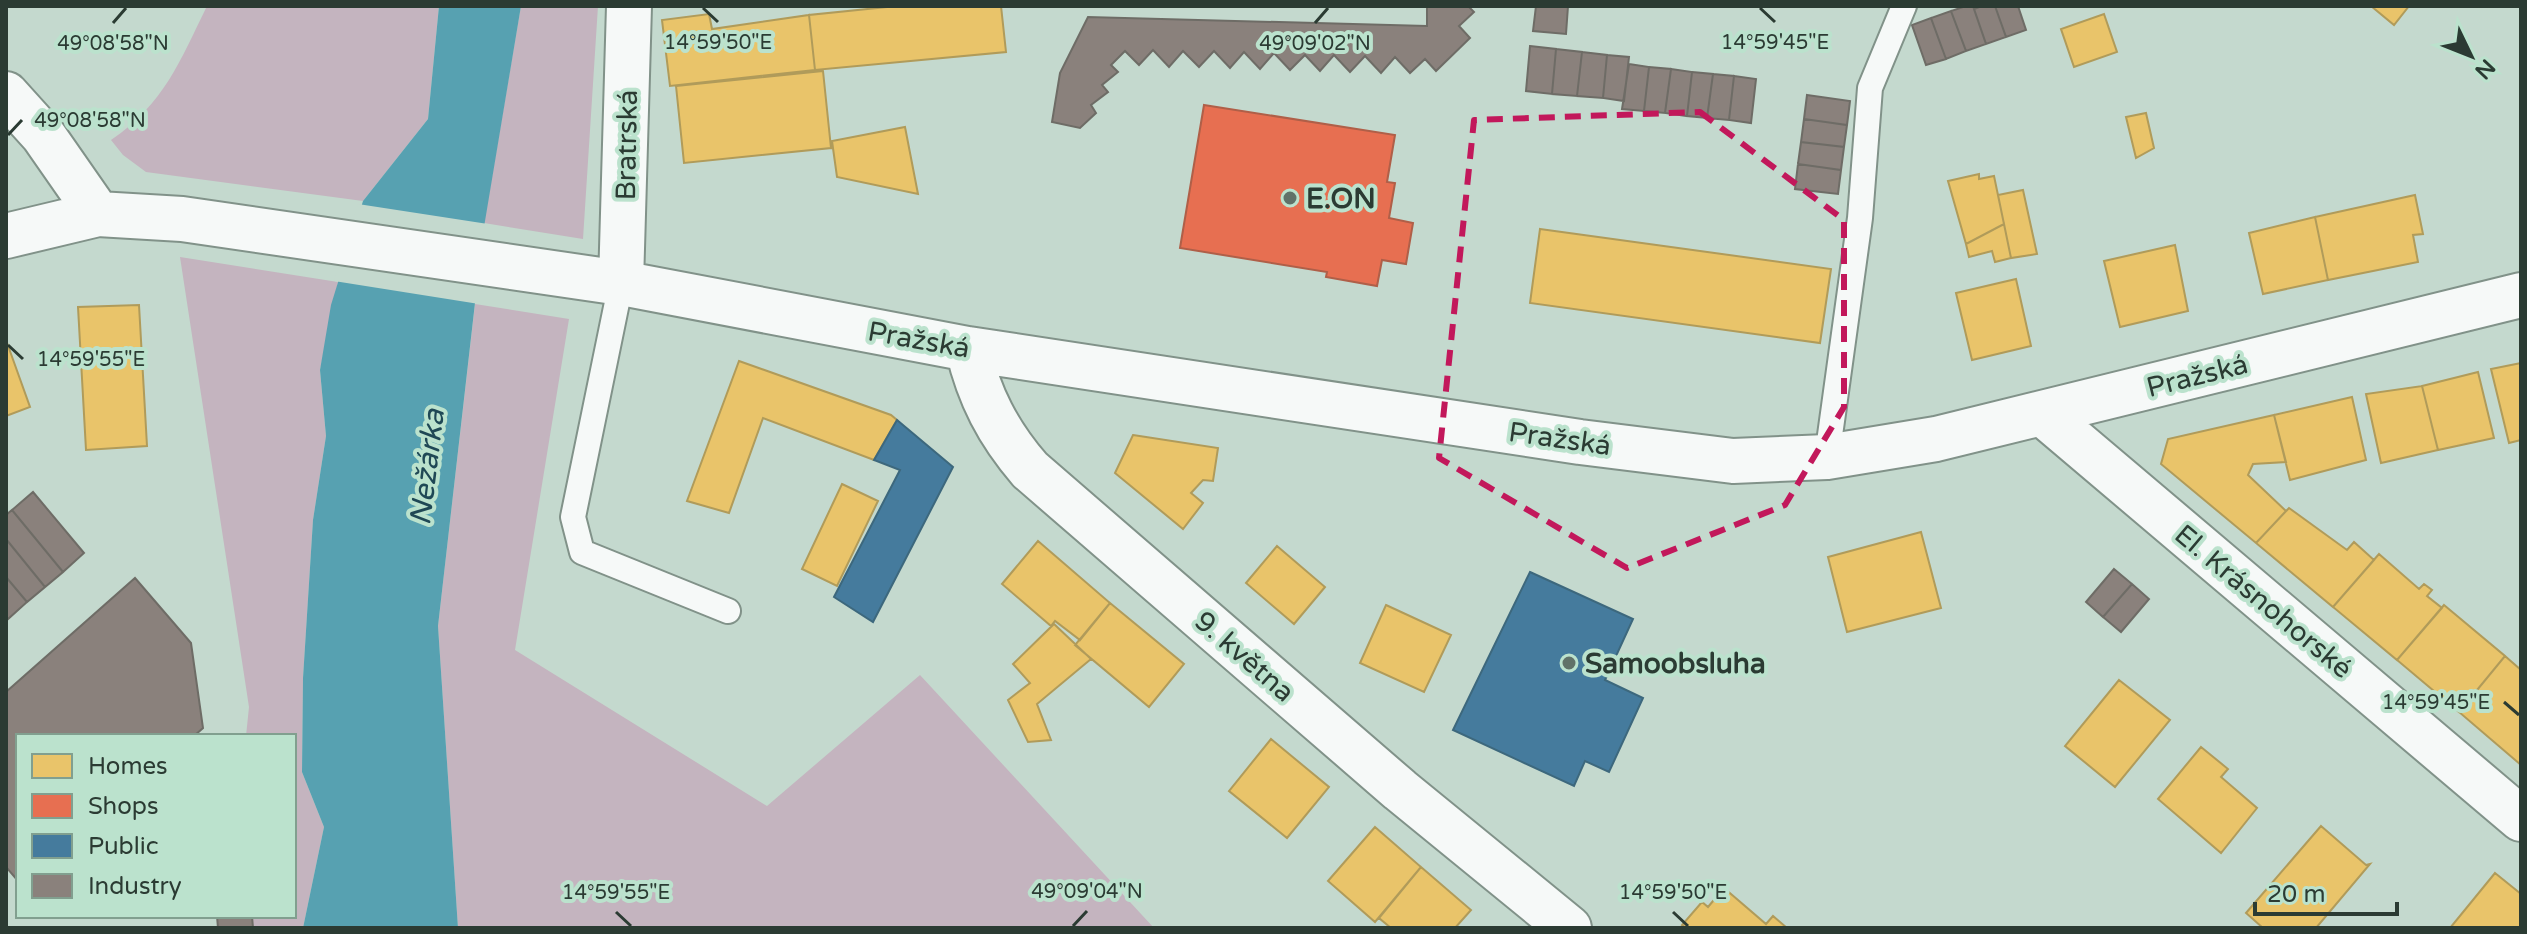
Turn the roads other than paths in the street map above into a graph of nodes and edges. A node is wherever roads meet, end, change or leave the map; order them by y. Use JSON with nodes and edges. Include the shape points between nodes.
{"nodes":[{"id":1,"x":629,"y":6,"type":"edge"},
{"id":2,"x":1904,"y":6,"type":"edge"},
{"id":3,"x":6,"y":94,"type":"edge"},
{"id":4,"x":98,"y":214,"type":"junction"},
{"id":5,"x":6,"y":236,"type":"edge"},
{"id":6,"x":606,"y":281,"type":"junction"},
{"id":7,"x":2521,"y":295,"type":"edge"},
{"id":8,"x":968,"y":349,"type":"junction"},
{"id":9,"x":2043,"y":414,"type":"junction"},
{"id":10,"x":1827,"y":457,"type":"junction"},
{"id":11,"x":728,"y":611,"type":"dead end"},
{"id":12,"x":2521,"y":819,"type":"edge"},
{"id":13,"x":1569,"y":928,"type":"edge"}],
"edges":[{"from":1,"to":6,"type":"street","name":"Bratrská"},
{"from":2,"to":10,"type":"lane","via":[[1870,88],[1860,218]]},
{"from":3,"to":4,"type":"street","via":[[43,135]]},
{"from":4,"to":5,"type":"street"},
{"from":4,"to":6,"type":"street","name":"Pražská","via":[[182,219]]},
{"from":6,"to":8,"type":"street","name":"Pražská"},
{"from":6,"to":11,"type":"lane","via":[[573,517],[582,552]]},
{"from":7,"to":9,"type":"street","name":"Pražská"},
{"from":8,"to":10,"type":"street","name":"Pražská","via":[[1580,442],[1733,461]]},
{"from":8,"to":13,"type":"street","name":"9. května","via":[[983,400],[1030,470],[1400,790]]},
{"from":9,"to":10,"type":"street","name":"Pražská"},
{"from":9,"to":12,"type":"street","name":"El. Krásnohorské"}]}
